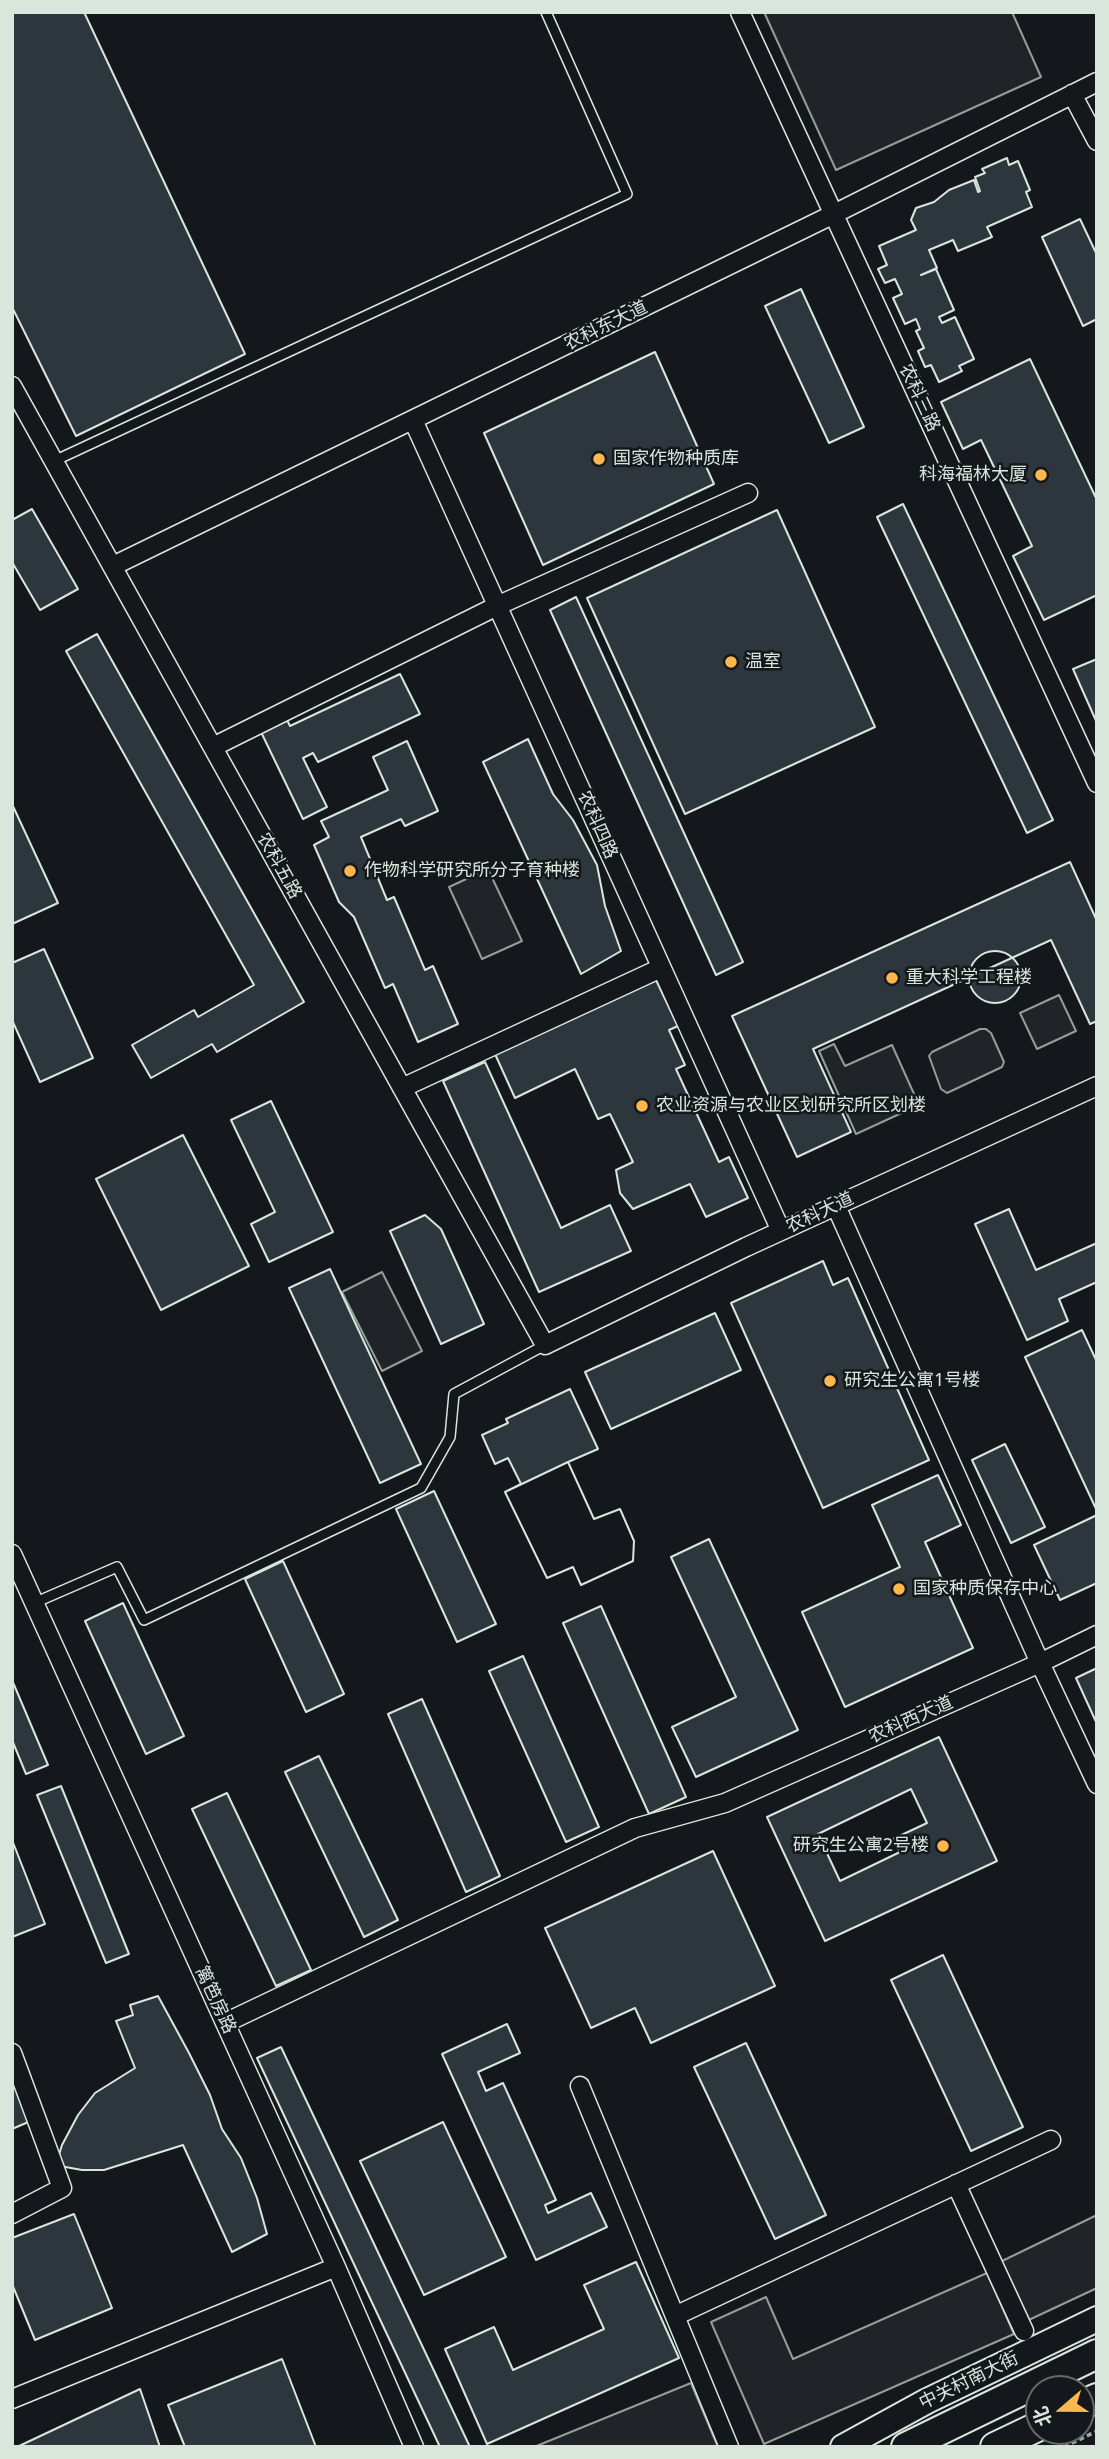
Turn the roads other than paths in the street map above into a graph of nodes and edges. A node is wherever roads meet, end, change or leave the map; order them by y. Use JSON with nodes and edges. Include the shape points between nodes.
{"nodes":[{"id":1,"x":547,"y":12,"type":"edge"},
{"id":2,"x":740,"y":12,"type":"edge"},
{"id":3,"x":1097,"y":82,"type":"edge"},
{"id":4,"x":1072,"y":94,"type":"junction"},
{"id":5,"x":1097,"y":141,"type":"edge"},
{"id":6,"x":834,"y":214,"type":"junction"},
{"id":7,"x":12,"y":386,"type":"edge"},
{"id":8,"x":413,"y":420,"type":"junction"},
{"id":9,"x":54,"y":461,"type":"junction"},
{"id":10,"x":748,"y":493,"type":"dead end"},
{"id":11,"x":113,"y":566,"type":"junction"},
{"id":12,"x":499,"y":605,"type":"junction"},
{"id":13,"x":213,"y":747,"type":"junction"},
{"id":14,"x":1097,"y":783,"type":"edge"},
{"id":15,"x":661,"y":968,"type":"junction"},
{"id":16,"x":1097,"y":1086,"type":"edge"},
{"id":17,"x":402,"y":1088,"type":"junction"},
{"id":18,"x":836,"y":1206,"type":"junction"},
{"id":19,"x":780,"y":1231,"type":"junction"},
{"id":20,"x":545,"y":1345,"type":"junction"},
{"id":21,"x":12,"y":1555,"type":"edge"},
{"id":22,"x":34,"y":1603,"type":"junction"},
{"id":23,"x":1097,"y":1635,"type":"edge"},
{"id":24,"x":1040,"y":1663,"type":"junction"},
{"id":25,"x":1097,"y":1784,"type":"edge"},
{"id":26,"x":225,"y":2023,"type":"junction"},
{"id":27,"x":12,"y":2053,"type":"edge"},
{"id":28,"x":580,"y":2086,"type":"dead end"},
{"id":29,"x":1051,"y":2140,"type":"dead end"},
{"id":30,"x":956,"y":2184,"type":"junction"},
{"id":31,"x":12,"y":2214,"type":"edge"},
{"id":32,"x":336,"y":2267,"type":"junction"},
{"id":33,"x":675,"y":2316,"type":"junction"},
{"id":34,"x":1097,"y":2319,"type":"edge"},
{"id":35,"x":1024,"y":2331,"type":"dead end"},
{"id":36,"x":1097,"y":2354,"type":"edge"},
{"id":37,"x":12,"y":2399,"type":"edge"},
{"id":38,"x":1025,"y":2433,"type":"edge"},
{"id":39,"x":414,"y":2447,"type":"edge"},
{"id":40,"x":729,"y":2447,"type":"edge"},
{"id":41,"x":843,"y":2447,"type":"edge"},
{"id":42,"x":906,"y":2447,"type":"edge"},
{"id":43,"x":995,"y":2447,"type":"edge"}],
"edges":[{"from":1,"to":9,"type":"lane","via":[[627,194]]},
{"from":2,"to":6,"type":"street","name":"农科三路"},
{"from":3,"to":4,"type":"street","name":"农科东大道"},
{"from":4,"to":5,"type":"street"},
{"from":4,"to":6,"type":"street","name":"农科东大道"},
{"from":6,"to":8,"type":"street","name":"农科东大道"},
{"from":6,"to":14,"type":"street","name":"农科三路"},
{"from":7,"to":9,"type":"street","name":"农科五路"},
{"from":8,"to":11,"type":"street","name":"农科东大道"},
{"from":8,"to":12,"type":"street","name":"农科四路"},
{"from":9,"to":11,"type":"street","name":"农科五路"},
{"from":10,"to":12,"type":"street"},
{"from":11,"to":13,"type":"street","name":"农科五路"},
{"from":12,"to":13,"type":"street"},
{"from":12,"to":15,"type":"street","name":"农科四路"},
{"from":13,"to":17,"type":"street","name":"农科五路"},
{"from":15,"to":17,"type":"street"},
{"from":15,"to":19,"type":"street","name":"农科四路"},
{"from":16,"to":18,"type":"street","name":"农科大道"},
{"from":17,"to":20,"type":"street","name":"农科五路"},
{"from":18,"to":19,"type":"street","name":"农科大道"},
{"from":18,"to":24,"type":"street"},
{"from":19,"to":20,"type":"street","name":"农科大道"},
{"from":20,"to":22,"type":"lane","via":[[454,1394],[450,1437],[421,1488],[144,1620],[117,1567]]},
{"from":21,"to":22,"type":"street","name":"篱笆房路"},
{"from":22,"to":26,"type":"street","name":"篱笆房路"},
{"from":23,"to":24,"type":"street","name":"农科西大道"},
{"from":24,"to":25,"type":"street"},
{"from":24,"to":26,"type":"street","name":"农科西大道","via":[[725,1803],[635,1828]]},
{"from":26,"to":32,"type":"street","name":"篱笆房路"},
{"from":27,"to":31,"type":"street","via":[[62,2188]]},
{"from":28,"to":33,"type":"street"},
{"from":29,"to":30,"type":"street"},
{"from":30,"to":33,"type":"street"},
{"from":30,"to":35,"type":"street"},
{"from":32,"to":37,"type":"street"},
{"from":32,"to":39,"type":"street","name":"篱笆房路"},
{"from":33,"to":40,"type":"street"},
{"from":34,"to":41,"type":"street","name":"中关村南大街"},
{"from":36,"to":42,"type":"main road","name":"中关村南大街"},
{"from":38,"to":43,"type":"main road"}]}
